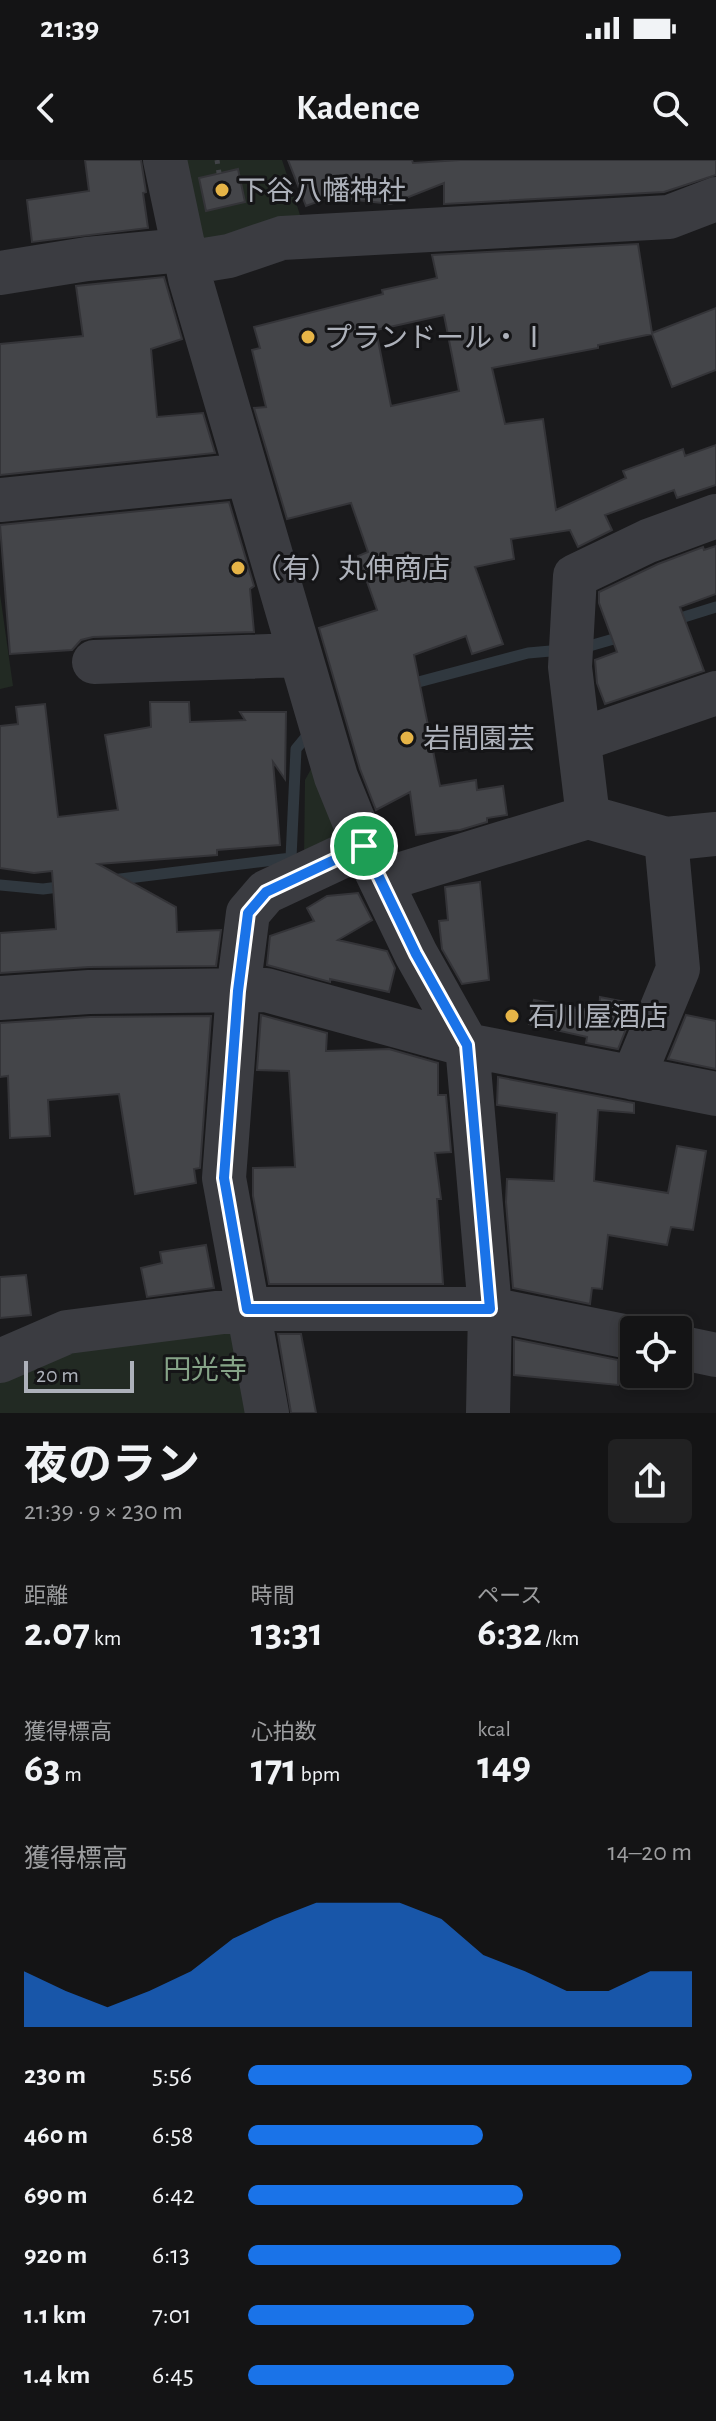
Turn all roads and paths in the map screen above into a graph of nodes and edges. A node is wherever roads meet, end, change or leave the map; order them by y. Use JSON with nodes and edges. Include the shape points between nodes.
{"nodes":[{"id":1,"x":165,"y":160,"type":"edge"},
{"id":2,"x":217,"y":160,"type":"edge"},
{"id":3,"x":219,"y":173,"type":"dead end"},
{"id":4,"x":716,"y":199,"type":"edge"},
{"id":5,"x":185,"y":256,"type":"junction"},
{"id":6,"x":0,"y":273,"type":"edge"},
{"id":7,"x":246,"y":475,"type":"junction"},
{"id":8,"x":0,"y":500,"type":"edge"},
{"id":9,"x":716,"y":516,"type":"edge"},
{"id":10,"x":94,"y":662,"type":"dead end"},
{"id":11,"x":305,"y":675,"type":"junction"},
{"id":12,"x":716,"y":693,"type":"edge"},
{"id":13,"x":579,"y":740,"type":"junction"},
{"id":14,"x":588,"y":817,"type":"junction"},
{"id":15,"x":716,"y":834,"type":"edge"},
{"id":16,"x":666,"y":839,"type":"junction"},
{"id":17,"x":373,"y":863,"type":"junction"},
{"id":18,"x":238,"y":991,"type":"junction"},
{"id":19,"x":0,"y":998,"type":"edge"},
{"id":20,"x":467,"y":1045,"type":"junction"},
{"id":21,"x":633,"y":1078,"type":"junction"},
{"id":22,"x":716,"y":1094,"type":"edge"},
{"id":23,"x":247,"y":1309,"type":"junction"},
{"id":24,"x":490,"y":1309,"type":"junction"},
{"id":25,"x":620,"y":1335,"type":"edge"},
{"id":26,"x":692,"y":1350,"type":"edge"},
{"id":27,"x":716,"y":1355,"type":"edge"},
{"id":28,"x":0,"y":1361,"type":"edge"},
{"id":29,"x":267,"y":1413,"type":"edge"},
{"id":30,"x":488,"y":1413,"type":"edge"}],
"edges":[{"from":1,"to":5,"type":"street"},
{"from":2,"to":3,"type":"path"},
{"from":4,"to":5,"type":"street","via":[[669,217],[282,238],[229,256]]},
{"from":5,"to":6,"type":"street","via":[[87,259]]},
{"from":5,"to":7,"type":"street"},
{"from":7,"to":8,"type":"street"},
{"from":7,"to":11,"type":"street"},
{"from":9,"to":13,"type":"street","via":[[575,576],[570,667]]},
{"from":10,"to":11,"type":"street"},
{"from":11,"to":17,"type":"street","via":[[336,777]]},
{"from":12,"to":13,"type":"street"},
{"from":13,"to":14,"type":"street"},
{"from":14,"to":16,"type":"street"},
{"from":14,"to":17,"type":"street"},
{"from":15,"to":16,"type":"street"},
{"from":16,"to":21,"type":"street","via":[[678,969]]},
{"from":17,"to":18,"type":"street","via":[[266,892],[248,913]]},
{"from":17,"to":20,"type":"street"},
{"from":18,"to":19,"type":"street"},
{"from":18,"to":20,"type":"street","via":[[266,990]]},
{"from":18,"to":23,"type":"street","via":[[224,1178]]},
{"from":20,"to":21,"type":"street"},
{"from":20,"to":24,"type":"street"},
{"from":21,"to":22,"type":"street"},
{"from":23,"to":24,"type":"street"},
{"from":23,"to":28,"type":"street","via":[[67,1332]]},
{"from":23,"to":29,"type":"street"},
{"from":24,"to":25,"type":"street"},
{"from":24,"to":30,"type":"street"},
{"from":26,"to":27,"type":"street"}]}
